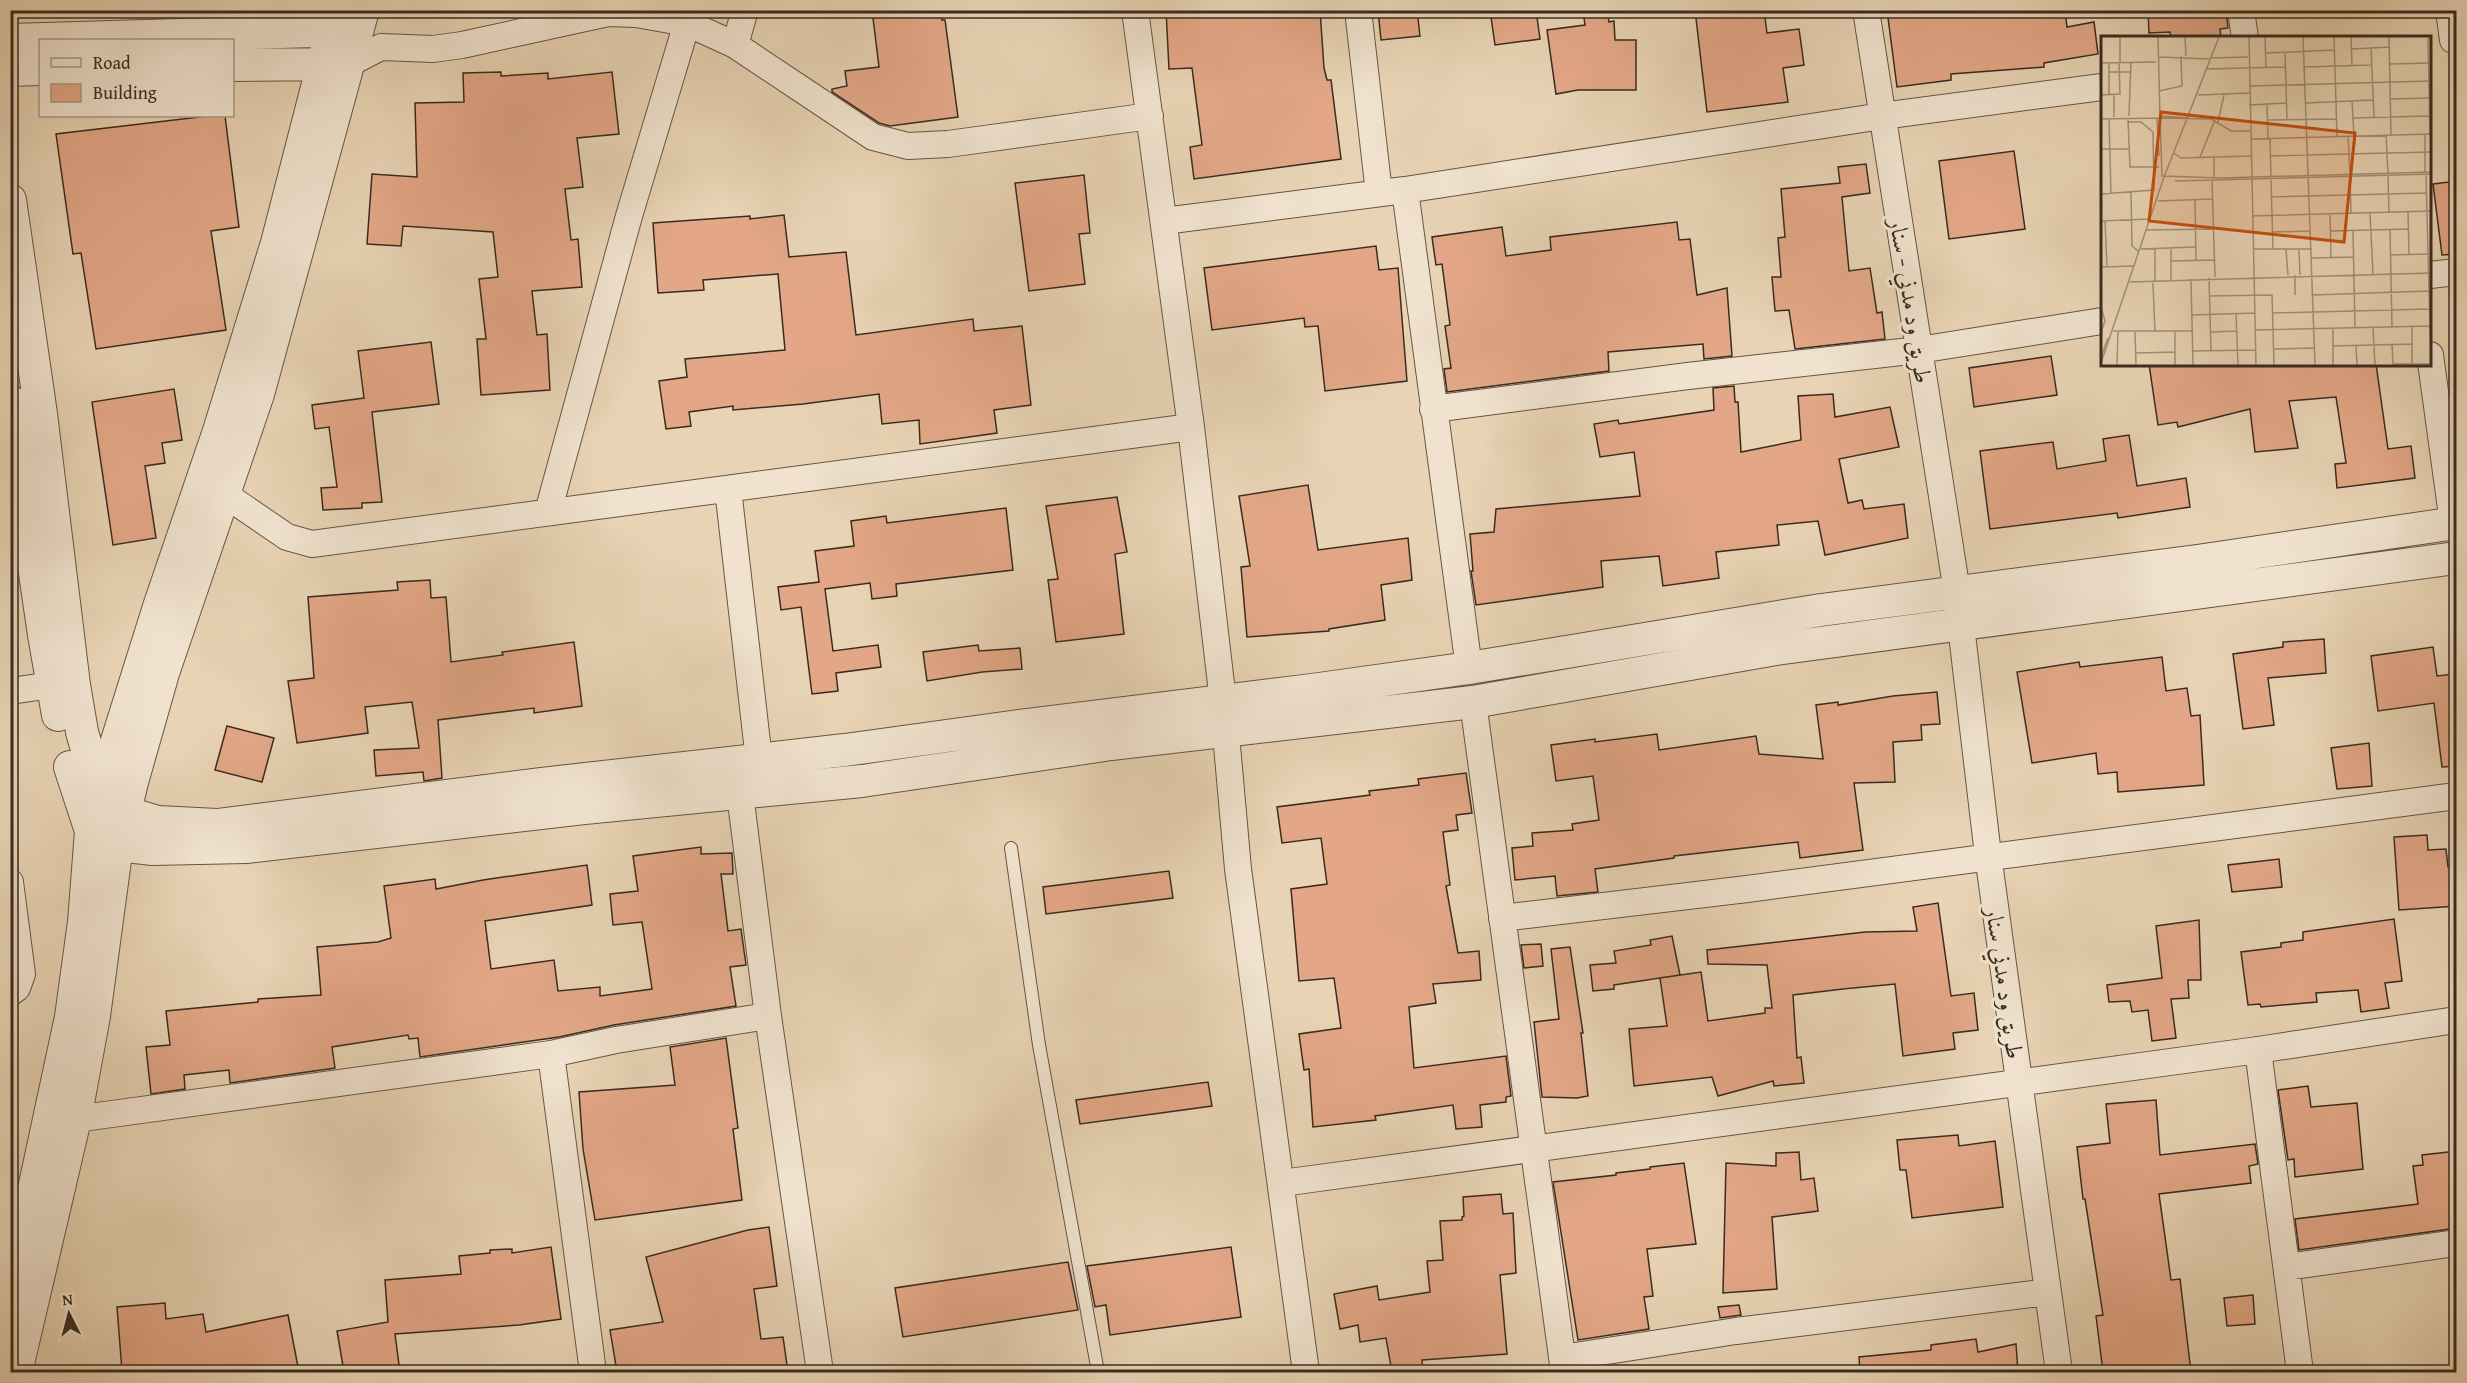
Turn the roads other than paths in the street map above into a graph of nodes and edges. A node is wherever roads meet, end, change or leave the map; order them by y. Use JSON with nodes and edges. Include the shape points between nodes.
{"nodes":[{"id":1,"x":745,"y":10,"type":"edge"},
{"id":2,"x":1135,"y":10,"type":"edge"},
{"id":3,"x":1358,"y":10,"type":"edge"},
{"id":4,"x":1866,"y":10,"type":"edge"},
{"id":5,"x":2241,"y":10,"type":"edge"},
{"id":6,"x":2449,"y":10,"type":"edge"},
{"id":7,"x":687,"y":23,"type":"junction"},
{"id":8,"x":354,"y":26,"type":"edge"},
{"id":9,"x":2245,"y":36,"type":"edge"},
{"id":10,"x":10,"y":40,"type":"edge"},
{"id":11,"x":2446,"y":41,"type":"edge"},
{"id":12,"x":735,"y":45,"type":"junction"},
{"id":13,"x":336,"y":64,"type":"junction"},
{"id":14,"x":234,"y":65,"type":"edge"},
{"id":15,"x":39,"y":69,"type":"edge"},
{"id":16,"x":10,"y":70,"type":"edge"},
{"id":17,"x":2101,"y":87,"type":"edge"},
{"id":18,"x":1150,"y":116,"type":"junction"},
{"id":19,"x":1882,"y":116,"type":"junction"},
{"id":20,"x":1405,"y":190,"type":"junction"},
{"id":21,"x":1378,"y":193,"type":"junction"},
{"id":22,"x":10,"y":200,"type":"edge"},
{"id":23,"x":1164,"y":222,"type":"junction"},
{"id":24,"x":2457,"y":272,"type":"edge"},
{"id":25,"x":2431,"y":275,"type":"edge"},
{"id":26,"x":2101,"y":321,"type":"edge"},
{"id":27,"x":1919,"y":350,"type":"junction"},
{"id":28,"x":2431,"y":362,"type":"edge"},
{"id":29,"x":10,"y":401,"type":"edge"},
{"id":30,"x":1433,"y":410,"type":"junction"},
{"id":31,"x":1191,"y":426,"type":"junction"},
{"id":32,"x":729,"y":489,"type":"junction"},
{"id":33,"x":224,"y":494,"type":"junction"},
{"id":34,"x":548,"y":512,"type":"junction"},
{"id":35,"x":2455,"y":523,"type":"edge"},
{"id":36,"x":2457,"y":558,"type":"edge"},
{"id":37,"x":1957,"y":592,"type":"junction"},
{"id":38,"x":1960,"y":624,"type":"junction"},
{"id":39,"x":1469,"y":668,"type":"junction"},
{"id":40,"x":52,"y":686,"type":"junction"},
{"id":41,"x":10,"y":691,"type":"edge"},
{"id":42,"x":1473,"y":702,"type":"junction"},
{"id":43,"x":1224,"y":716,"type":"junction"},
{"id":44,"x":759,"y":760,"type":"junction"},
{"id":45,"x":740,"y":794,"type":"junction"},
{"id":46,"x":2457,"y":796,"type":"edge"},
{"id":47,"x":112,"y":804,"type":"junction"},
{"id":48,"x":104,"y":838,"type":"junction"},
{"id":49,"x":1011,"y":848,"type":"dead end"},
{"id":50,"x":1988,"y":855,"type":"junction"},
{"id":51,"x":10,"y":882,"type":"edge"},
{"id":52,"x":1502,"y":918,"type":"junction"},
{"id":53,"x":10,"y":993,"type":"edge"},
{"id":54,"x":768,"y":1016,"type":"junction"},
{"id":55,"x":2457,"y":1020,"type":"edge"},
{"id":56,"x":2258,"y":1050,"type":"junction"},
{"id":57,"x":551,"y":1054,"type":"junction"},
{"id":58,"x":2018,"y":1082,"type":"junction"},
{"id":59,"x":75,"y":1119,"type":"junction"},
{"id":60,"x":1532,"y":1148,"type":"junction"},
{"id":61,"x":1282,"y":1183,"type":"junction"},
{"id":62,"x":2457,"y":1243,"type":"edge"},
{"id":63,"x":2287,"y":1267,"type":"junction"},
{"id":64,"x":2048,"y":1292,"type":"junction"},
{"id":65,"x":10,"y":1301,"type":"edge"},
{"id":66,"x":1563,"y":1365,"type":"edge"},
{"id":67,"x":16,"y":1372,"type":"edge"},
{"id":68,"x":593,"y":1372,"type":"edge"},
{"id":69,"x":819,"y":1372,"type":"edge"},
{"id":70,"x":1098,"y":1372,"type":"edge"},
{"id":71,"x":1306,"y":1372,"type":"edge"},
{"id":72,"x":2059,"y":1372,"type":"edge"},
{"id":73,"x":2300,"y":1372,"type":"edge"}],
"edges":[{"from":1,"to":12,"type":"street"},
{"from":2,"to":18,"type":"street"},
{"from":3,"to":21,"type":"street"},
{"from":4,"to":19,"type":"street","name":"طريق ود مدني - سنار"},
{"from":5,"to":9,"type":"street"},
{"from":6,"to":11,"type":"street"},
{"from":7,"to":8,"type":"street","via":[[608,13],[433,49]]},
{"from":7,"to":12,"type":"street"},
{"from":7,"to":34,"type":"street","via":[[629,216]]},
{"from":8,"to":10,"type":"street"},
{"from":8,"to":13,"type":"street"},
{"from":8,"to":13,"type":"street"},
{"from":12,"to":18,"type":"street","via":[[873,137],[908,146]]},
{"from":13,"to":14,"type":"street"},
{"from":13,"to":33,"type":"street","via":[[276,332]]},
{"from":13,"to":47,"type":"street","via":[[159,607]]},
{"from":15,"to":16,"type":"street"},
{"from":17,"to":19,"type":"street"},
{"from":18,"to":23,"type":"street"},
{"from":19,"to":20,"type":"street"},
{"from":19,"to":27,"type":"street","name":"طريق ود مدني - سنار"},
{"from":20,"to":21,"type":"street"},
{"from":20,"to":30,"type":"street"},
{"from":21,"to":23,"type":"street"},
{"from":22,"to":47,"type":"street","via":[[74,686],[82,732]]},
{"from":23,"to":31,"type":"street"},
{"from":24,"to":25,"type":"street"},
{"from":26,"to":27,"type":"street"},
{"from":27,"to":30,"type":"street"},
{"from":27,"to":37,"type":"street","name":"طريق ود مدني - سنار"},
{"from":28,"to":35,"type":"street"},
{"from":29,"to":40,"type":"street"},
{"from":30,"to":39,"type":"street"},
{"from":31,"to":32,"type":"street"},
{"from":31,"to":43,"type":"street"},
{"from":32,"to":34,"type":"street"},
{"from":32,"to":44,"type":"street"},
{"from":33,"to":34,"type":"street","via":[[287,537],[312,543]]},
{"from":33,"to":47,"type":"street","via":[[163,673]]},
{"from":35,"to":37,"type":"street"},
{"from":36,"to":38,"type":"street"},
{"from":37,"to":38,"type":"street","name":"طريق ود مدني سنار"},
{"from":37,"to":39,"type":"street"},
{"from":38,"to":42,"type":"street","via":[[1776,649]]},
{"from":38,"to":50,"type":"street","name":"طريق ود مدني سنار"},
{"from":39,"to":43,"type":"street"},
{"from":40,"to":41,"type":"street"},
{"from":40,"to":48,"type":"street","via":[[68,758]]},
{"from":42,"to":43,"type":"street"},
{"from":42,"to":52,"type":"street"},
{"from":43,"to":44,"type":"street"},
{"from":43,"to":45,"type":"street","via":[[1111,744],[862,781]]},
{"from":43,"to":61,"type":"street","via":[[1238,869]]},
{"from":44,"to":47,"type":"street","via":[[218,825],[158,822]]},
{"from":45,"to":48,"type":"street","via":[[246,847],[153,849]]},
{"from":45,"to":54,"type":"street"},
{"from":46,"to":50,"type":"street"},
{"from":47,"to":48,"type":"street"},
{"from":48,"to":59,"type":"street","via":[[94,1016]]},
{"from":48,"to":65,"type":"street","via":[[84,922],[71,1017]]},
{"from":49,"to":70,"type":"lane","via":[[1039,1045]]},
{"from":50,"to":52,"type":"street"},
{"from":50,"to":58,"type":"street","name":"طريق ود مدني سنار"},
{"from":51,"to":53,"type":"street","via":[[22,974],[17,988]]},
{"from":52,"to":60,"type":"street"},
{"from":54,"to":57,"type":"street"},
{"from":54,"to":69,"type":"street"},
{"from":55,"to":56,"type":"street"},
{"from":56,"to":58,"type":"street"},
{"from":56,"to":63,"type":"street"},
{"from":57,"to":59,"type":"street"},
{"from":57,"to":68,"type":"street"},
{"from":58,"to":60,"type":"street"},
{"from":58,"to":64,"type":"street","name":"طريق ود مدني سنار"},
{"from":59,"to":67,"type":"street"},
{"from":60,"to":61,"type":"street"},
{"from":60,"to":66,"type":"street"},
{"from":61,"to":71,"type":"street"},
{"from":62,"to":63,"type":"street"},
{"from":63,"to":73,"type":"street"},
{"from":64,"to":66,"type":"street","via":[[1736,1331]]},
{"from":64,"to":72,"type":"street","name":"طريق ود مدني سنار"}]}
